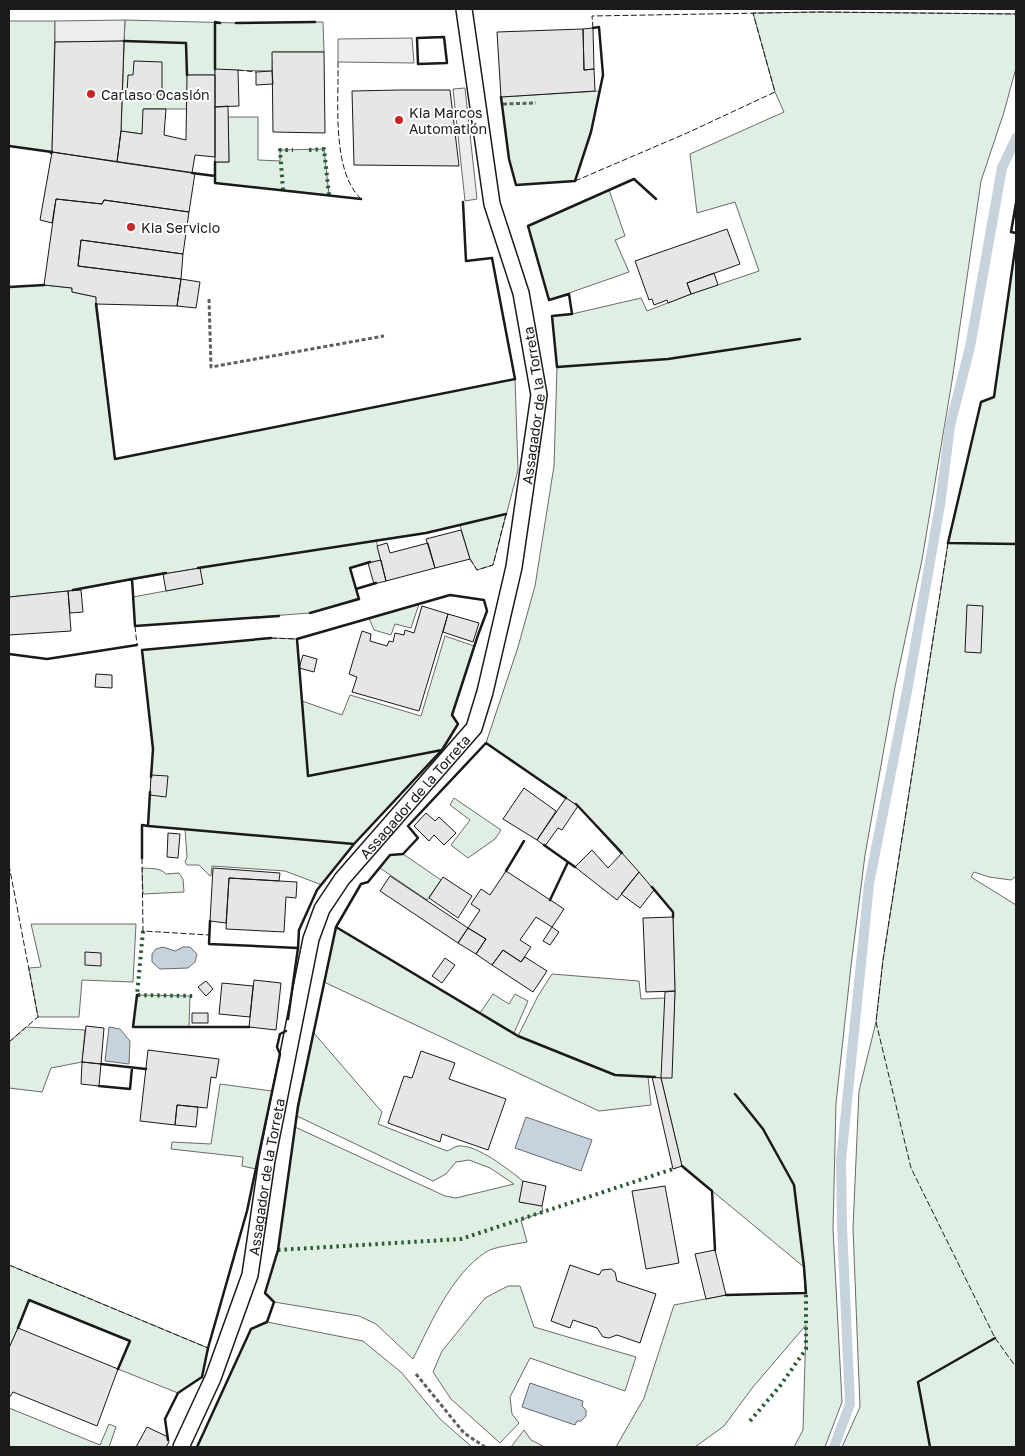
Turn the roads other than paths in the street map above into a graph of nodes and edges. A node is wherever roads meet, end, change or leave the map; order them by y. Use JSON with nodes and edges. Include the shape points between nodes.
{"nodes":[{"id":1,"x":464,"y":9,"type":"edge"},
{"id":2,"x":181,"y":1447,"type":"edge"}],
"edges":[{"from":1,"to":2,"type":"lane","name":"Assagador de la Torreta","via":[[492,204],[521,293],[539,395],[514,567],[474,728],[342,879],[322,909],[311,939],[267,1160],[250,1275],[213,1378]]}]}
